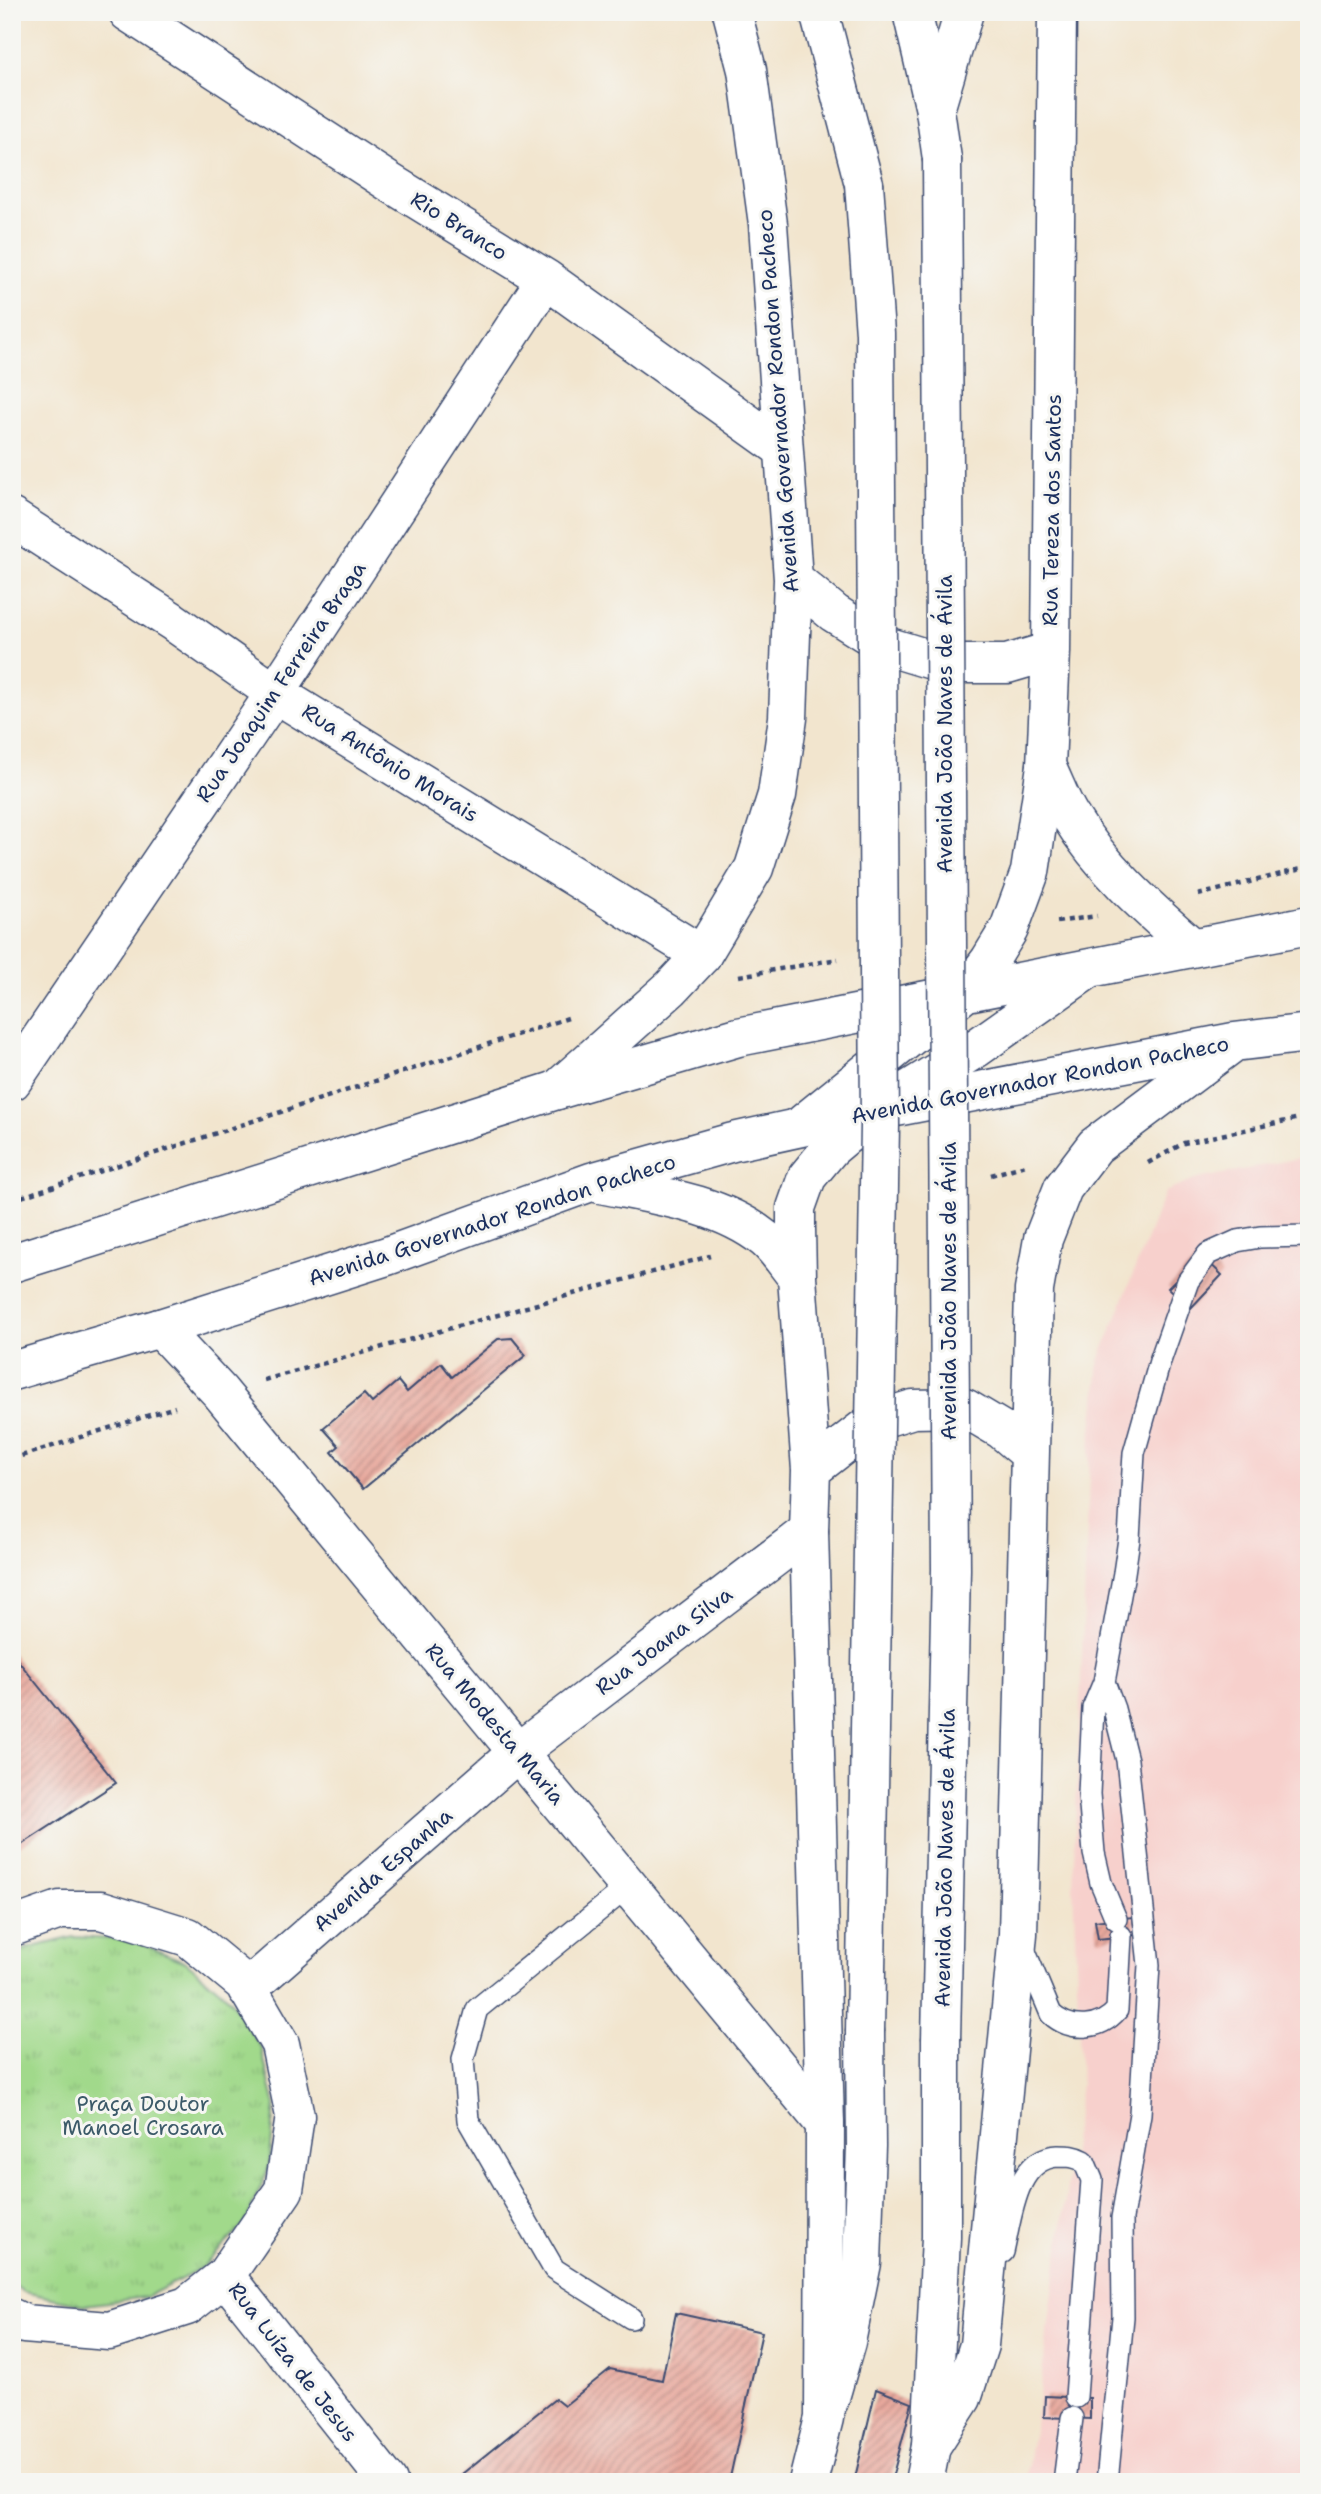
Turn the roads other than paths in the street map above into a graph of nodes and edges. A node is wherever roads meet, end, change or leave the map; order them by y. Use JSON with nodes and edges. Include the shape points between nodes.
{"nodes":[{"id":1,"x":128,"y":12,"type":"edge"},
{"id":2,"x":732,"y":12,"type":"edge"},
{"id":3,"x":819,"y":12,"type":"edge"},
{"id":4,"x":912,"y":12,"type":"edge"},
{"id":5,"x":964,"y":12,"type":"edge"},
{"id":6,"x":1057,"y":12,"type":"edge"},
{"id":7,"x":935,"y":110,"type":"junction"},
{"id":8,"x":546,"y":279,"type":"junction"},
{"id":9,"x":783,"y":449,"type":"junction"},
{"id":10,"x":12,"y":519,"type":"edge"},
{"id":11,"x":793,"y":579,"type":"junction"},
{"id":12,"x":1051,"y":651,"type":"junction"},
{"id":13,"x":275,"y":693,"type":"junction"},
{"id":14,"x":1046,"y":766,"type":"junction"},
{"id":15,"x":1309,"y":925,"type":"edge"},
{"id":16,"x":1192,"y":947,"type":"junction"},
{"id":17,"x":702,"y":955,"type":"junction"},
{"id":18,"x":1087,"y":970,"type":"junction"},
{"id":19,"x":967,"y":991,"type":"junction"},
{"id":20,"x":1309,"y":1033,"type":"edge"},
{"id":21,"x":1234,"y":1042,"type":"junction"},
{"id":22,"x":12,"y":1081,"type":"edge"},
{"id":23,"x":557,"y":1090,"type":"junction"},
{"id":24,"x":875,"y":1111,"type":"junction"},
{"id":25,"x":800,"y":1126,"type":"junction"},
{"id":26,"x":591,"y":1182,"type":"junction"},
{"id":27,"x":1309,"y":1236,"type":"edge"},
{"id":28,"x":12,"y":1263,"type":"edge"},
{"id":29,"x":797,"y":1277,"type":"junction"},
{"id":30,"x":160,"y":1328,"type":"junction"},
{"id":31,"x":12,"y":1371,"type":"edge"},
{"id":32,"x":1028,"y":1453,"type":"junction"},
{"id":33,"x":811,"y":1469,"type":"junction"},
{"id":34,"x":809,"y":1531,"type":"junction"},
{"id":35,"x":1104,"y":1682,"type":"junction"},
{"id":36,"x":518,"y":1752,"type":"junction"},
{"id":37,"x":629,"y":1886,"type":"junction"},
{"id":38,"x":12,"y":1927,"type":"edge"},
{"id":39,"x":1018,"y":1934,"type":"junction"},
{"id":40,"x":247,"y":1989,"type":"junction"},
{"id":41,"x":825,"y":2124,"type":"junction"},
{"id":42,"x":225,"y":2276,"type":"junction"},
{"id":43,"x":12,"y":2318,"type":"edge"},
{"id":44,"x":631,"y":2318,"type":"dead end"},
{"id":45,"x":979,"y":2346,"type":"junction"},
{"id":46,"x":824,"y":2418,"type":"junction"},
{"id":47,"x":928,"y":2464,"type":"edge"},
{"id":48,"x":388,"y":2482,"type":"edge"},
{"id":49,"x":808,"y":2482,"type":"edge"},
{"id":50,"x":1064,"y":2482,"type":"edge"},
{"id":51,"x":1107,"y":2482,"type":"edge"}],
"edges":[{"from":1,"to":8,"type":"main road","name":"Rio Branco"},
{"from":2,"to":9,"type":"main road","name":"Avenida Governador Rondon Pacheco","via":[[747,70],[768,224]]},
{"from":3,"to":46,"type":"main road","bridge":true,"via":[[864,184],[875,333],[880,1111],[862,2263]]},
{"from":4,"to":7,"type":"main road","name":"Avenida João Naves de Ávila"},
{"from":5,"to":7,"type":"main road"},
{"from":6,"to":12,"type":"main road","name":"Rua Tereza dos Santos"},
{"from":7,"to":47,"type":"main road","name":"Avenida João Naves de Ávila","bridge":true,"via":[[942,159],[951,1569],[941,2237]]},
{"from":8,"to":9,"type":"main road","name":"Rio Branco"},
{"from":8,"to":13,"type":"main road","name":"Rua Joaquim Ferreira Braga"},
{"from":9,"to":11,"type":"main road","name":"Avenida Governador Rondon Pacheco"},
{"from":10,"to":13,"type":"main road","name":"Rua Antônio Morais"},
{"from":11,"to":12,"type":"main road","via":[[834,613],[886,646],[945,664],[1007,664]]},
{"from":11,"to":17,"type":"main road","name":"Avenida Governador Rondon Pacheco","via":[[788,718],[777,795],[754,868]]},
{"from":12,"to":14,"type":"main road","name":"Rua Tereza dos Santos"},
{"from":13,"to":17,"type":"main road","name":"Rua Antônio Morais"},
{"from":13,"to":22,"type":"main road","name":"Rua Joaquim Ferreira Braga"},
{"from":14,"to":16,"type":"main road","via":[[1069,814],[1094,851]]},
{"from":14,"to":19,"type":"main road","name":"Rua Tereza dos Santos","via":[[1030,872],[1009,929]]},
{"from":15,"to":16,"type":"main road","name":"Avenida Governador Rondon Pacheco"},
{"from":16,"to":18,"type":"main road","name":"Avenida Governador Rondon Pacheco"},
{"from":17,"to":23,"type":"main road","name":"Avenida Governador Rondon Pacheco"},
{"from":18,"to":19,"type":"main road","name":"Avenida Governador Rondon Pacheco"},
{"from":18,"to":24,"type":"main road","via":[[978,1047]]},
{"from":19,"to":23,"type":"main road","name":"Avenida Governador Rondon Pacheco","via":[[737,1037]]},
{"from":19,"to":25,"type":"main road"},
{"from":20,"to":21,"type":"main road","name":"Avenida Governador Rondon Pacheco"},
{"from":21,"to":24,"type":"main road","name":"Avenida Governador Rondon Pacheco"},
{"from":21,"to":32,"type":"main road","name":"Avenida João Naves de Ávila","via":[[1094,1146],[1063,1188],[1043,1239],[1034,1290]]},
{"from":23,"to":28,"type":"main road","name":"Avenida Governador Rondon Pacheco"},
{"from":24,"to":25,"type":"main road","name":"Avenida Governador Rondon Pacheco"},
{"from":24,"to":29,"type":"main road","via":[[831,1148],[807,1177],[796,1208]]},
{"from":25,"to":26,"type":"main road","name":"Avenida Governador Rondon Pacheco"},
{"from":26,"to":29,"type":"main road","via":[[692,1204],[737,1222],[766,1240]]},
{"from":26,"to":30,"type":"main road","name":"Avenida Governador Rondon Pacheco","via":[[387,1256]]},
{"from":27,"to":35,"type":"lane","via":[[1237,1241],[1208,1254],[1188,1281],[1134,1454],[1125,1573]]},
{"from":29,"to":33,"type":"main road"},
{"from":30,"to":31,"type":"main road","name":"Avenida Governador Rondon Pacheco"},
{"from":30,"to":36,"type":"main road","name":"Rua Modesta Maria","via":[[220,1392]]},
{"from":32,"to":33,"type":"main road","via":[[1002,1430],[965,1408],[913,1409],[874,1421]]},
{"from":32,"to":39,"type":"main road","name":"Avenida João Naves de Ávila"},
{"from":33,"to":34,"type":"main road"},
{"from":34,"to":36,"type":"main road","name":"Rua Joana Silva"},
{"from":34,"to":41,"type":"main road"},
{"from":35,"to":39,"type":"lane","via":[[1093,1708],[1088,1794],[1094,1853],[1118,1928],[1117,2010],[1101,2024],[1071,2026],[1059,2021],[1051,2014]]},
{"from":35,"to":51,"type":"lane","via":[[1127,1760],[1149,1965],[1140,2114],[1122,2218],[1123,2317]]},
{"from":36,"to":37,"type":"main road","name":"Rua Modesta Maria"},
{"from":36,"to":40,"type":"main road","name":"Avenida Espanha"},
{"from":37,"to":41,"type":"main road","name":"Rua Modesta Maria"},
{"from":37,"to":44,"type":"lane","via":[[477,2009],[463,2059],[468,2120],[554,2269]]},
{"from":38,"to":40,"type":"main road","via":[[60,1910],[101,1910],[188,1937]]},
{"from":39,"to":45,"type":"main road","name":"Avenida João Naves de Ávila"},
{"from":40,"to":42,"type":"main road","via":[[280,2044],[295,2116],[284,2190]]},
{"from":41,"to":46,"type":"main road"},
{"from":42,"to":43,"type":"main road","via":[[187,2306],[109,2331],[23,2324]]},
{"from":42,"to":48,"type":"main road","name":"Rua Luíza de Jesus"},
{"from":45,"to":47,"type":"main road","name":"Avenida João Naves de Ávila","via":[[962,2398]]},
{"from":45,"to":50,"type":"lane","via":[[1020,2183],[1033,2165],[1052,2156],[1074,2155],[1084,2161],[1093,2180]]},
{"from":46,"to":49,"type":"main road"}]}
